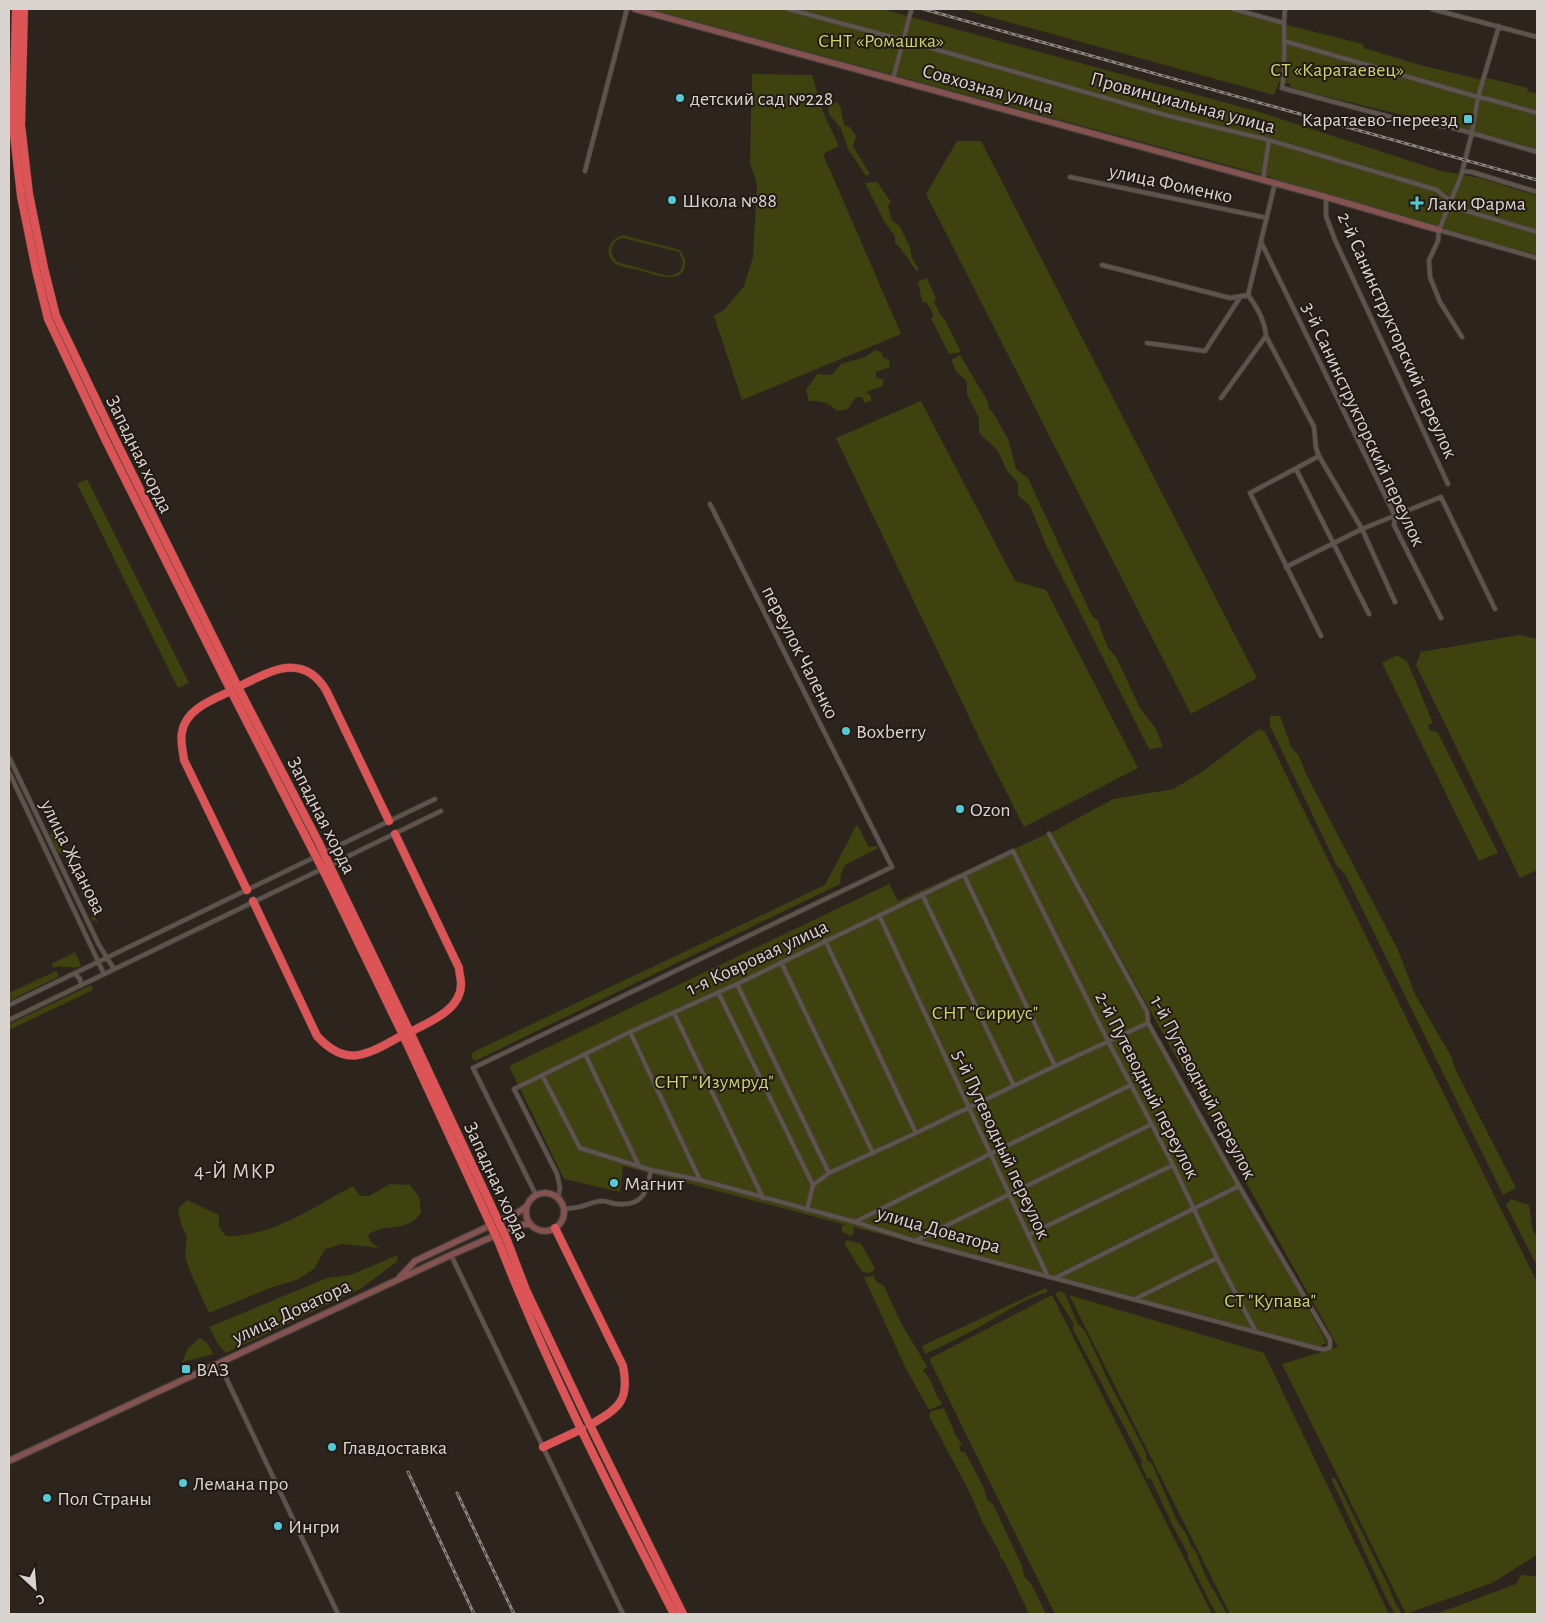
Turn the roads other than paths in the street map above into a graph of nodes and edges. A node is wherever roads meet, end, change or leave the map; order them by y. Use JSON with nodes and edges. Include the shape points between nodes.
{"nodes":[{"id":1,"x":16,"y":9,"type":"edge"},
{"id":2,"x":24,"y":9,"type":"edge"},
{"id":3,"x":627,"y":9,"type":"edge"},
{"id":4,"x":635,"y":9,"type":"edge"},
{"id":5,"x":788,"y":9,"type":"edge"},
{"id":6,"x":1233,"y":9,"type":"edge"},
{"id":7,"x":1285,"y":9,"type":"edge"},
{"id":8,"x":1432,"y":9,"type":"edge"},
{"id":9,"x":911,"y":11,"type":"dead end"},
{"id":10,"x":1284,"y":22,"type":"junction"},
{"id":11,"x":1499,"y":26,"type":"junction"},
{"id":12,"x":1537,"y":37,"type":"edge"},
{"id":13,"x":903,"y":40,"type":"junction"},
{"id":14,"x":1284,"y":41,"type":"junction"},
{"id":15,"x":893,"y":78,"type":"junction"},
{"id":16,"x":1478,"y":98,"type":"junction"},
{"id":17,"x":1537,"y":113,"type":"edge"},
{"id":18,"x":1472,"y":133,"type":"junction"},
{"id":19,"x":1269,"y":140,"type":"junction"},
{"id":20,"x":1537,"y":152,"type":"edge"},
{"id":21,"x":585,"y":171,"type":"dead end"},
{"id":22,"x":1462,"y":171,"type":"junction"},
{"id":23,"x":1070,"y":177,"type":"dead end"},
{"id":24,"x":1263,"y":180,"type":"junction"},
{"id":25,"x":1275,"y":183,"type":"junction"},
{"id":26,"x":1537,"y":192,"type":"edge"},
{"id":27,"x":1326,"y":197,"type":"junction"},
{"id":28,"x":1450,"y":204,"type":"junction"},
{"id":29,"x":1267,"y":218,"type":"junction"},
{"id":30,"x":1439,"y":230,"type":"junction"},
{"id":31,"x":1537,"y":232,"type":"edge"},
{"id":32,"x":1261,"y":242,"type":"junction"},
{"id":33,"x":1537,"y":258,"type":"edge"},
{"id":34,"x":1102,"y":265,"type":"dead end"},
{"id":35,"x":1248,"y":295,"type":"junction"},
{"id":36,"x":1240,"y":296,"type":"junction"},
{"id":37,"x":1266,"y":336,"type":"junction"},
{"id":38,"x":1462,"y":337,"type":"dead end"},
{"id":39,"x":1147,"y":343,"type":"dead end"},
{"id":40,"x":1221,"y":398,"type":"dead end"},
{"id":41,"x":1319,"y":456,"type":"junction"},
{"id":42,"x":1296,"y":469,"type":"junction"},
{"id":43,"x":1448,"y":484,"type":"dead end"},
{"id":44,"x":710,"y":504,"type":"dead end"},
{"id":45,"x":1395,"y":516,"type":"junction"},
{"id":46,"x":1362,"y":529,"type":"junction"},
{"id":47,"x":1333,"y":543,"type":"junction"},
{"id":48,"x":1286,"y":567,"type":"junction"},
{"id":49,"x":1395,"y":602,"type":"dead end"},
{"id":50,"x":1495,"y":609,"type":"dead end"},
{"id":51,"x":1369,"y":614,"type":"dead end"},
{"id":52,"x":1441,"y":618,"type":"dead end"},
{"id":53,"x":1321,"y":636,"type":"dead end"},
{"id":54,"x":234,"y":689,"type":"junction"},
{"id":55,"x":9,"y":757,"type":"edge"},
{"id":56,"x":9,"y":772,"type":"edge"},
{"id":57,"x":435,"y":799,"type":"dead end"},
{"id":58,"x":441,"y":811,"type":"dead end"},
{"id":59,"x":389,"y":821,"type":"junction"},
{"id":60,"x":395,"y":834,"type":"junction"},
{"id":61,"x":1049,"y":834,"type":"dead end"},
{"id":62,"x":1013,"y":851,"type":"joint"},
{"id":63,"x":964,"y":875,"type":"junction"},
{"id":64,"x":246,"y":890,"type":"junction"},
{"id":65,"x":922,"y":894,"type":"junction"},
{"id":66,"x":253,"y":902,"type":"junction"},
{"id":67,"x":879,"y":916,"type":"junction"},
{"id":68,"x":826,"y":940,"type":"junction"},
{"id":69,"x":107,"y":958,"type":"junction"},
{"id":70,"x":99,"y":962,"type":"junction"},
{"id":71,"x":781,"y":962,"type":"junction"},
{"id":72,"x":114,"y":969,"type":"junction"},
{"id":73,"x":75,"y":974,"type":"junction"},
{"id":74,"x":104,"y":974,"type":"junction"},
{"id":75,"x":737,"y":984,"type":"junction"},
{"id":76,"x":81,"y":985,"type":"junction"},
{"id":77,"x":718,"y":992,"type":"junction"},
{"id":78,"x":9,"y":1005,"type":"edge"},
{"id":79,"x":674,"y":1013,"type":"junction"},
{"id":80,"x":9,"y":1020,"type":"edge"},
{"id":81,"x":1148,"y":1023,"type":"junction"},
{"id":82,"x":630,"y":1032,"type":"junction"},
{"id":83,"x":406,"y":1033,"type":"junction"},
{"id":84,"x":1108,"y":1041,"type":"junction"},
{"id":85,"x":585,"y":1054,"type":"junction"},
{"id":86,"x":1055,"y":1066,"type":"junction"},
{"id":87,"x":542,"y":1075,"type":"junction"},
{"id":88,"x":1131,"y":1085,"type":"junction"},
{"id":89,"x":1014,"y":1086,"type":"junction"},
{"id":90,"x":968,"y":1108,"type":"junction"},
{"id":91,"x":1152,"y":1124,"type":"junction"},
{"id":92,"x":916,"y":1134,"type":"junction"},
{"id":93,"x":873,"y":1153,"type":"junction"},
{"id":94,"x":990,"y":1154,"type":"junction"},
{"id":95,"x":1173,"y":1165,"type":"junction"},
{"id":96,"x":639,"y":1166,"type":"junction"},
{"id":97,"x":651,"y":1170,"type":"junction"},
{"id":98,"x":829,"y":1173,"type":"junction"},
{"id":99,"x":700,"y":1180,"type":"junction"},
{"id":100,"x":813,"y":1185,"type":"junction"},
{"id":101,"x":1239,"y":1186,"type":"junction"},
{"id":102,"x":536,"y":1195,"type":"junction"},
{"id":103,"x":1010,"y":1195,"type":"junction"},
{"id":104,"x":558,"y":1198,"type":"junction"},
{"id":105,"x":763,"y":1198,"type":"junction"},
{"id":106,"x":527,"y":1206,"type":"junction"},
{"id":107,"x":1193,"y":1208,"type":"junction"},
{"id":108,"x":564,"y":1209,"type":"junction"},
{"id":109,"x":807,"y":1210,"type":"junction"},
{"id":110,"x":856,"y":1222,"type":"junction"},
{"id":111,"x":530,"y":1224,"type":"junction"},
{"id":112,"x":554,"y":1228,"type":"junction"},
{"id":113,"x":1028,"y":1235,"type":"junction"},
{"id":114,"x":503,"y":1241,"type":"junction"},
{"id":115,"x":915,"y":1241,"type":"junction"},
{"id":116,"x":451,"y":1255,"type":"junction"},
{"id":117,"x":1216,"y":1258,"type":"junction"},
{"id":118,"x":1048,"y":1276,"type":"junction"},
{"id":119,"x":1054,"y":1278,"type":"junction"},
{"id":120,"x":397,"y":1280,"type":"junction"},
{"id":121,"x":1135,"y":1299,"type":"junction"},
{"id":122,"x":1256,"y":1332,"type":"junction"},
{"id":123,"x":1324,"y":1350,"type":"joint"},
{"id":124,"x":218,"y":1363,"type":"junction"},
{"id":125,"x":590,"y":1426,"type":"junction"},
{"id":126,"x":582,"y":1429,"type":"junction"},
{"id":127,"x":543,"y":1447,"type":"junction"},
{"id":128,"x":9,"y":1461,"type":"edge"},
{"id":129,"x":338,"y":1614,"type":"edge"},
{"id":130,"x":624,"y":1614,"type":"edge"},
{"id":131,"x":674,"y":1614,"type":"edge"},
{"id":132,"x":684,"y":1614,"type":"edge"}],
"edges":[{"from":1,"to":54,"type":"highway","name":"Западная хорда","via":[[13,126],[21,196],[48,318]]},
{"from":2,"to":54,"type":"highway","name":"Западная хорда","via":[[21,125],[29,194],[56,316]]},
{"from":3,"to":21,"type":"street"},
{"from":4,"to":15,"type":"street","name":"Совхозная улица"},
{"from":5,"to":13,"type":"street","name":"Провинциальная улица"},
{"from":6,"to":10,"type":"street"},
{"from":7,"to":10,"type":"street"},
{"from":8,"to":11,"type":"street"},
{"from":9,"to":13,"type":"street"},
{"from":10,"to":14,"type":"street"},
{"from":11,"to":12,"type":"street"},
{"from":11,"to":16,"type":"street"},
{"from":13,"to":15,"type":"street"},
{"from":13,"to":19,"type":"street","name":"Провинциальная улица","via":[[1168,116]]},
{"from":14,"to":16,"type":"street"},
{"from":14,"to":18,"type":"street","via":[[1282,88],[1409,122]]},
{"from":15,"to":24,"type":"street","name":"Совхозная улица"},
{"from":16,"to":17,"type":"street"},
{"from":16,"to":18,"type":"street"},
{"from":18,"to":20,"type":"street"},
{"from":18,"to":22,"type":"street"},
{"from":19,"to":24,"type":"street"},
{"from":19,"to":28,"type":"street","name":"Провинциальная улица","via":[[1437,190]]},
{"from":22,"to":26,"type":"street"},
{"from":22,"to":28,"type":"street"},
{"from":23,"to":29,"type":"street","name":"улица Фоменко"},
{"from":24,"to":25,"type":"street","name":"Совхозная улица"},
{"from":25,"to":27,"type":"street","name":"Совхозная улица"},
{"from":25,"to":29,"type":"street"},
{"from":27,"to":30,"type":"street","name":"Совхозная улица"},
{"from":27,"to":43,"type":"street","name":"2-й Санинструкторский переулок","via":[[1326,216],[1336,240]]},
{"from":28,"to":30,"type":"street"},
{"from":28,"to":31,"type":"street","name":"Провинциальная улица"},
{"from":29,"to":32,"type":"street"},
{"from":30,"to":33,"type":"street","name":"Совхозная улица"},
{"from":30,"to":38,"type":"street","via":[[1438,241],[1429,260],[1430,277],[1440,302]]},
{"from":32,"to":35,"type":"street"},
{"from":32,"to":45,"type":"street","name":"3-й Санинструкторский переулок"},
{"from":34,"to":36,"type":"street","via":[[1230,298]]},
{"from":35,"to":36,"type":"street"},
{"from":35,"to":37,"type":"street","via":[[1266,327]]},
{"from":36,"to":39,"type":"street","via":[[1205,351]]},
{"from":37,"to":40,"type":"street"},
{"from":37,"to":41,"type":"street","via":[[1314,427]]},
{"from":41,"to":42,"type":"street"},
{"from":41,"to":46,"type":"street"},
{"from":42,"to":47,"type":"street"},
{"from":42,"to":48,"type":"street","via":[[1250,493]]},
{"from":44,"to":102,"type":"street","name":"переулок Чаленко","via":[[892,867],[473,1068]]},
{"from":45,"to":46,"type":"street"},
{"from":45,"to":50,"type":"street","via":[[1441,497]]},
{"from":45,"to":52,"type":"street","name":"3-й Санинструкторский переулок","via":[[1394,526]]},
{"from":46,"to":47,"type":"street"},
{"from":46,"to":49,"type":"street"},
{"from":47,"to":48,"type":"street"},
{"from":47,"to":51,"type":"street"},
{"from":48,"to":53,"type":"street"},
{"from":54,"to":59,"type":"highway","via":[[275,670],[290,667],[314,675],[326,690]]},
{"from":54,"to":64,"type":"highway","via":[[192,714],[182,732],[182,745],[184,760]]},
{"from":54,"to":83,"type":"highway","name":"Западная хорда","bridge":true,"via":[[315,845]]},
{"from":55,"to":69,"type":"street","name":"улица Жданова"},
{"from":56,"to":70,"type":"street","name":"улица Жданова"},
{"from":57,"to":59,"type":"street"},
{"from":58,"to":60,"type":"street"},
{"from":59,"to":64,"type":"street"},
{"from":60,"to":66,"type":"street"},
{"from":60,"to":83,"type":"highway","via":[[459,968],[461,983],[456,1001],[447,1011]]},
{"from":61,"to":81,"type":"street","name":"1-й Путеводный переулок","via":[[1147,1012]]},
{"from":62,"to":63,"type":"street","name":"1-я Ковровая улица"},
{"from":62,"to":84,"type":"street","name":"2-й Путеводный переулок"},
{"from":63,"to":65,"type":"street","name":"1-я Ковровая улица"},
{"from":63,"to":86,"type":"street"},
{"from":64,"to":69,"type":"street"},
{"from":65,"to":67,"type":"street","name":"1-я Ковровая улица"},
{"from":65,"to":89,"type":"street"},
{"from":66,"to":72,"type":"street"},
{"from":66,"to":83,"type":"highway","via":[[317,1036],[332,1051],[355,1056]]},
{"from":67,"to":68,"type":"street","name":"1-я Ковровая улица"},
{"from":67,"to":90,"type":"street","name":"5-й Путеводный переулок"},
{"from":68,"to":71,"type":"street","name":"1-я Ковровая улица"},
{"from":68,"to":92,"type":"street"},
{"from":69,"to":70,"type":"street"},
{"from":69,"to":72,"type":"street","name":"улица Жданова"},
{"from":70,"to":73,"type":"street"},
{"from":70,"to":74,"type":"street","name":"улица Жданова"},
{"from":71,"to":75,"type":"street","name":"1-я Ковровая улица"},
{"from":71,"to":93,"type":"street"},
{"from":72,"to":74,"type":"street"},
{"from":73,"to":76,"type":"street"},
{"from":73,"to":78,"type":"street"},
{"from":74,"to":76,"type":"street"},
{"from":75,"to":77,"type":"street","name":"1-я Ковровая улица"},
{"from":75,"to":98,"type":"street"},
{"from":76,"to":80,"type":"street"},
{"from":77,"to":79,"type":"street","name":"1-я Ковровая улица"},
{"from":77,"to":100,"type":"street"},
{"from":79,"to":82,"type":"street","name":"1-я Ковровая улица"},
{"from":79,"to":105,"type":"street"},
{"from":81,"to":84,"type":"street"},
{"from":81,"to":101,"type":"street","name":"1-й Путеводный переулок"},
{"from":82,"to":85,"type":"street","name":"1-я Ковровая улица"},
{"from":82,"to":99,"type":"street"},
{"from":83,"to":114,"type":"highway","name":"Западная хорда","bridge":true},
{"from":84,"to":86,"type":"street"},
{"from":84,"to":88,"type":"street","name":"2-й Путеводный переулок"},
{"from":85,"to":87,"type":"street","name":"1-я Ковровая улица"},
{"from":85,"to":96,"type":"street"},
{"from":86,"to":89,"type":"street"},
{"from":87,"to":96,"type":"street","name":"улица Доватора","via":[[580,1148]]},
{"from":87,"to":104,"type":"street","name":"1-я Ковровая улица","via":[[514,1089],[557,1174]]},
{"from":88,"to":91,"type":"street","name":"2-й Путеводный переулок"},
{"from":88,"to":94,"type":"street"},
{"from":89,"to":90,"type":"street"},
{"from":90,"to":92,"type":"street"},
{"from":90,"to":94,"type":"street","name":"5-й Путеводный переулок"},
{"from":91,"to":95,"type":"street","name":"2-й Путеводный переулок"},
{"from":91,"to":103,"type":"street"},
{"from":92,"to":93,"type":"street"},
{"from":93,"to":98,"type":"street"},
{"from":94,"to":103,"type":"street","name":"5-й Путеводный переулок"},
{"from":94,"to":110,"type":"street"},
{"from":95,"to":107,"type":"street","name":"2-й Путеводный переулок"},
{"from":95,"to":113,"type":"street"},
{"from":96,"to":97,"type":"street","name":"улица Доватора"},
{"from":97,"to":99,"type":"street","name":"улица Доватора"},
{"from":97,"to":108,"type":"street","via":[[648,1188],[638,1200],[627,1204],[592,1202]]},
{"from":98,"to":100,"type":"street"},
{"from":99,"to":105,"type":"street","name":"улица Доватора"},
{"from":100,"to":109,"type":"street"},
{"from":101,"to":107,"type":"street"},
{"from":101,"to":123,"type":"street","name":"1-й Путеводный переулок","via":[[1330,1340],[1330,1347]]},
{"from":102,"to":104,"type":"street","via":[[549,1193]]},
{"from":102,"to":106,"type":"street"},
{"from":103,"to":113,"type":"street","name":"5-й Путеводный переулок"},
{"from":103,"to":115,"type":"street"},
{"from":104,"to":108,"type":"street"},
{"from":105,"to":109,"type":"street","name":"улица Доватора"},
{"from":106,"to":111,"type":"street"},
{"from":106,"to":120,"type":"street","name":"улица Доватора","via":[[415,1261]]},
{"from":107,"to":117,"type":"street","name":"2-й Путеводный переулок"},
{"from":107,"to":119,"type":"street"},
{"from":108,"to":112,"type":"street","via":[[561,1221]]},
{"from":109,"to":110,"type":"street","name":"улица Доватора"},
{"from":110,"to":115,"type":"street","name":"улица Доватора"},
{"from":111,"to":112,"type":"street","via":[[540,1230]]},
{"from":111,"to":116,"type":"street","name":"улица Доватора","via":[[520,1225]]},
{"from":112,"to":125,"type":"highway","via":[[623,1366],[625,1377],[626,1387],[618,1406]]},
{"from":113,"to":118,"type":"street","name":"5-й Путеводный переулок"},
{"from":114,"to":125,"type":"highway","name":"Западная хорда"},
{"from":114,"to":126,"type":"highway","name":"Западная хорда","via":[[519,1294]]},
{"from":115,"to":118,"type":"street","name":"улица Доватора"},
{"from":116,"to":120,"type":"street","name":"улица Доватора"},
{"from":116,"to":127,"type":"street"},
{"from":117,"to":121,"type":"street"},
{"from":117,"to":122,"type":"street","name":"2-й Путеводный переулок"},
{"from":118,"to":119,"type":"street","name":"улица Доватора"},
{"from":119,"to":121,"type":"street","name":"улица Доватора"},
{"from":120,"to":124,"type":"street","name":"улица Доватора"},
{"from":121,"to":122,"type":"street","name":"улица Доватора"},
{"from":122,"to":123,"type":"street","name":"улица Доватора"},
{"from":124,"to":128,"type":"street","name":"улица Доватора"},
{"from":124,"to":129,"type":"street"},
{"from":125,"to":132,"type":"highway","name":"Западная хорда"},
{"from":126,"to":127,"type":"highway"},
{"from":126,"to":131,"type":"highway","name":"Западная хорда"},
{"from":127,"to":130,"type":"street"}]}
